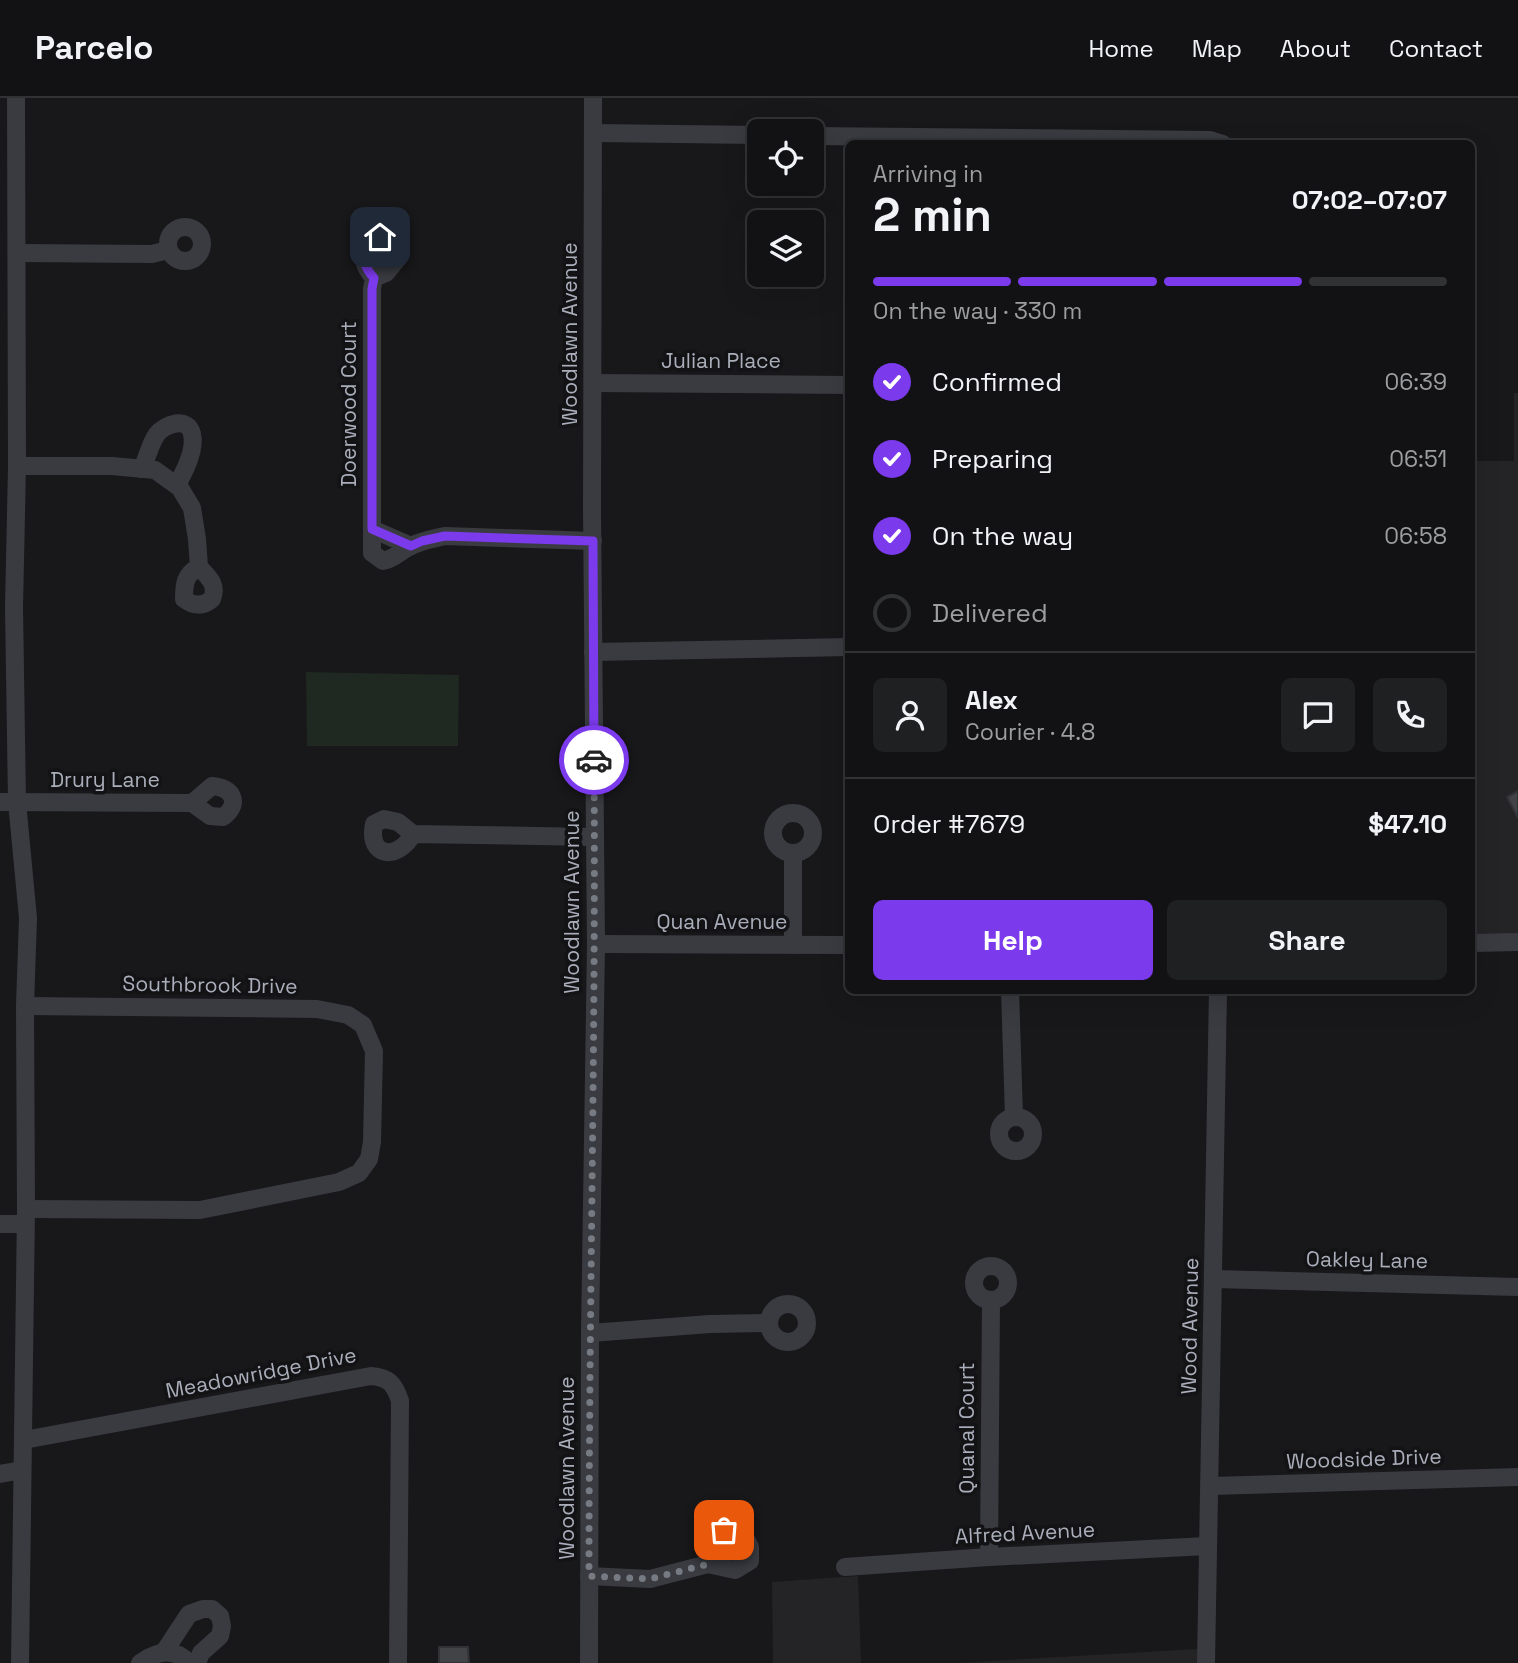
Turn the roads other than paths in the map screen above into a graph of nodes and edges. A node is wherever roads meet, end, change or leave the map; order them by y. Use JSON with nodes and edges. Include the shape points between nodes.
{"nodes":[{"id":1,"x":16,"y":98,"type":"edge"},
{"id":2,"x":593,"y":98,"type":"edge"},
{"id":3,"x":593,"y":133,"type":"junction"},
{"id":4,"x":747,"y":135,"type":"edge"},
{"id":5,"x":824,"y":136,"type":"edge"},
{"id":6,"x":1210,"y":140,"type":"edge"},
{"id":7,"x":8,"y":150,"type":"edge"},
{"id":8,"x":168,"y":250,"type":"dead end"},
{"id":9,"x":17,"y":253,"type":"junction"},
{"id":10,"x":374,"y":278,"type":"dead end"},
{"id":11,"x":593,"y":383,"type":"junction"},
{"id":12,"x":845,"y":385,"type":"edge"},
{"id":13,"x":17,"y":466,"type":"junction"},
{"id":14,"x":142,"y":469,"type":"junction"},
{"id":15,"x":177,"y":485,"type":"junction"},
{"id":16,"x":593,"y":541,"type":"junction"},
{"id":17,"x":198,"y":567,"type":"dead end"},
{"id":18,"x":7,"y":607,"type":"edge"},
{"id":19,"x":845,"y":647,"type":"edge"},
{"id":20,"x":593,"y":652,"type":"junction"},
{"id":21,"x":9,"y":802,"type":"edge"},
{"id":22,"x":192,"y":803,"type":"dead end"},
{"id":23,"x":413,"y":834,"type":"dead end"},
{"id":24,"x":595,"y":837,"type":"junction"},
{"id":25,"x":793,"y":853,"type":"dead end"},
{"id":26,"x":1518,"y":942,"type":"edge"},
{"id":27,"x":1475,"y":943,"type":"edge"},
{"id":28,"x":596,"y":944,"type":"junction"},
{"id":29,"x":793,"y":945,"type":"junction"},
{"id":30,"x":845,"y":945,"type":"edge"},
{"id":31,"x":1010,"y":994,"type":"edge"},
{"id":32,"x":1218,"y":994,"type":"edge"},
{"id":33,"x":25,"y":1006,"type":"junction"},
{"id":34,"x":1014,"y":1117,"type":"dead end"},
{"id":35,"x":26,"y":1216,"type":"junction"},
{"id":36,"x":0,"y":1224,"type":"edge"},
{"id":37,"x":1214,"y":1279,"type":"junction"},
{"id":38,"x":1518,"y":1287,"type":"edge"},
{"id":39,"x":991,"y":1300,"type":"dead end"},
{"id":40,"x":768,"y":1323,"type":"dead end"},
{"id":41,"x":590,"y":1334,"type":"junction"},
{"id":42,"x":24,"y":1440,"type":"junction"},
{"id":43,"x":22,"y":1470,"type":"junction"},
{"id":44,"x":0,"y":1474,"type":"edge"},
{"id":45,"x":1518,"y":1477,"type":"edge"},
{"id":46,"x":1210,"y":1486,"type":"junction"},
{"id":47,"x":1208,"y":1546,"type":"junction"},
{"id":48,"x":989,"y":1557,"type":"junction"},
{"id":49,"x":708,"y":1564,"type":"dead end"},
{"id":50,"x":845,"y":1567,"type":"dead end"},
{"id":51,"x":589,"y":1576,"type":"junction"},
{"id":52,"x":164,"y":1652,"type":"junction"},
{"id":53,"x":20,"y":1663,"type":"edge"},
{"id":54,"x":140,"y":1663,"type":"edge"},
{"id":55,"x":189,"y":1663,"type":"edge"},
{"id":56,"x":197,"y":1663,"type":"edge"},
{"id":57,"x":398,"y":1663,"type":"edge"},
{"id":58,"x":589,"y":1663,"type":"edge"},
{"id":59,"x":1206,"y":1663,"type":"edge"}],
"edges":[{"from":1,"to":7,"type":"street"},
{"from":2,"to":3,"type":"street","name":"Woodlawn Avenue"},
{"from":3,"to":4,"type":"street"},
{"from":3,"to":11,"type":"street","name":"Woodlawn Avenue"},
{"from":5,"to":6,"type":"street"},
{"from":7,"to":9,"type":"street"},
{"from":8,"to":9,"type":"street","via":[[152,254]]},
{"from":9,"to":13,"type":"street"},
{"from":10,"to":16,"type":"street","name":"Doerwood Court","via":[[372,553],[383,561],[394,559],[422,541],[445,536]]},
{"from":11,"to":12,"type":"street","name":"Julian Place"},
{"from":11,"to":16,"type":"street","name":"Woodlawn Avenue"},
{"from":13,"to":14,"type":"street"},
{"from":13,"to":18,"type":"street"},
{"from":14,"to":15,"type":"street","via":[[155,470]]},
{"from":14,"to":15,"type":"street","via":[[157,434],[167,425],[189,427],[191,448]]},
{"from":15,"to":17,"type":"street","via":[[192,508]]},
{"from":16,"to":20,"type":"street","name":"Woodlawn Avenue"},
{"from":18,"to":21,"type":"street"},
{"from":19,"to":20,"type":"street"},
{"from":20,"to":24,"type":"street","name":"Woodlawn Avenue"},
{"from":21,"to":22,"type":"street","name":"Drury Lane"},
{"from":21,"to":33,"type":"street","via":[[28,918]]},
{"from":23,"to":24,"type":"street"},
{"from":24,"to":28,"type":"street","name":"Woodlawn Avenue"},
{"from":25,"to":29,"type":"street"},
{"from":26,"to":27,"type":"street"},
{"from":28,"to":29,"type":"street","name":"Quan Avenue"},
{"from":28,"to":41,"type":"street","name":"Woodlawn Avenue"},
{"from":29,"to":30,"type":"street","name":"Quan Avenue"},
{"from":31,"to":34,"type":"street"},
{"from":32,"to":37,"type":"street","name":"Wood Avenue"},
{"from":33,"to":35,"type":"street"},
{"from":33,"to":35,"type":"street","name":"Southbrook Drive","via":[[317,1009],[348,1015],[363,1025],[374,1051],[372,1142],[369,1159],[359,1173],[339,1182],[200,1210]]},
{"from":35,"to":36,"type":"street"},
{"from":35,"to":42,"type":"street"},
{"from":37,"to":38,"type":"street","name":"Oakley Lane"},
{"from":37,"to":46,"type":"street","name":"Wood Avenue"},
{"from":39,"to":48,"type":"street","name":"Quanal Court"},
{"from":40,"to":41,"type":"street"},
{"from":41,"to":51,"type":"street","name":"Woodlawn Avenue"},
{"from":42,"to":43,"type":"street"},
{"from":42,"to":57,"type":"street","name":"Meadowridge Drive","via":[[383,1377],[396,1386],[400,1401]]},
{"from":43,"to":44,"type":"street"},
{"from":43,"to":53,"type":"street"},
{"from":45,"to":46,"type":"street","name":"Woodside Drive"},
{"from":46,"to":47,"type":"street","name":"Wood Avenue"},
{"from":47,"to":48,"type":"street","name":"Alfred Avenue"},
{"from":47,"to":59,"type":"street","name":"Wood Avenue"},
{"from":48,"to":50,"type":"street","name":"Alfred Avenue"},
{"from":49,"to":51,"type":"street","via":[[650,1579]]},
{"from":51,"to":58,"type":"street","name":"Woodlawn Avenue"},
{"from":52,"to":54,"type":"street"},
{"from":52,"to":55,"type":"street","via":[[175,1652]]},
{"from":52,"to":56,"type":"street","via":[[189,1614],[212,1609],[220,1616],[220,1636]]}]}
